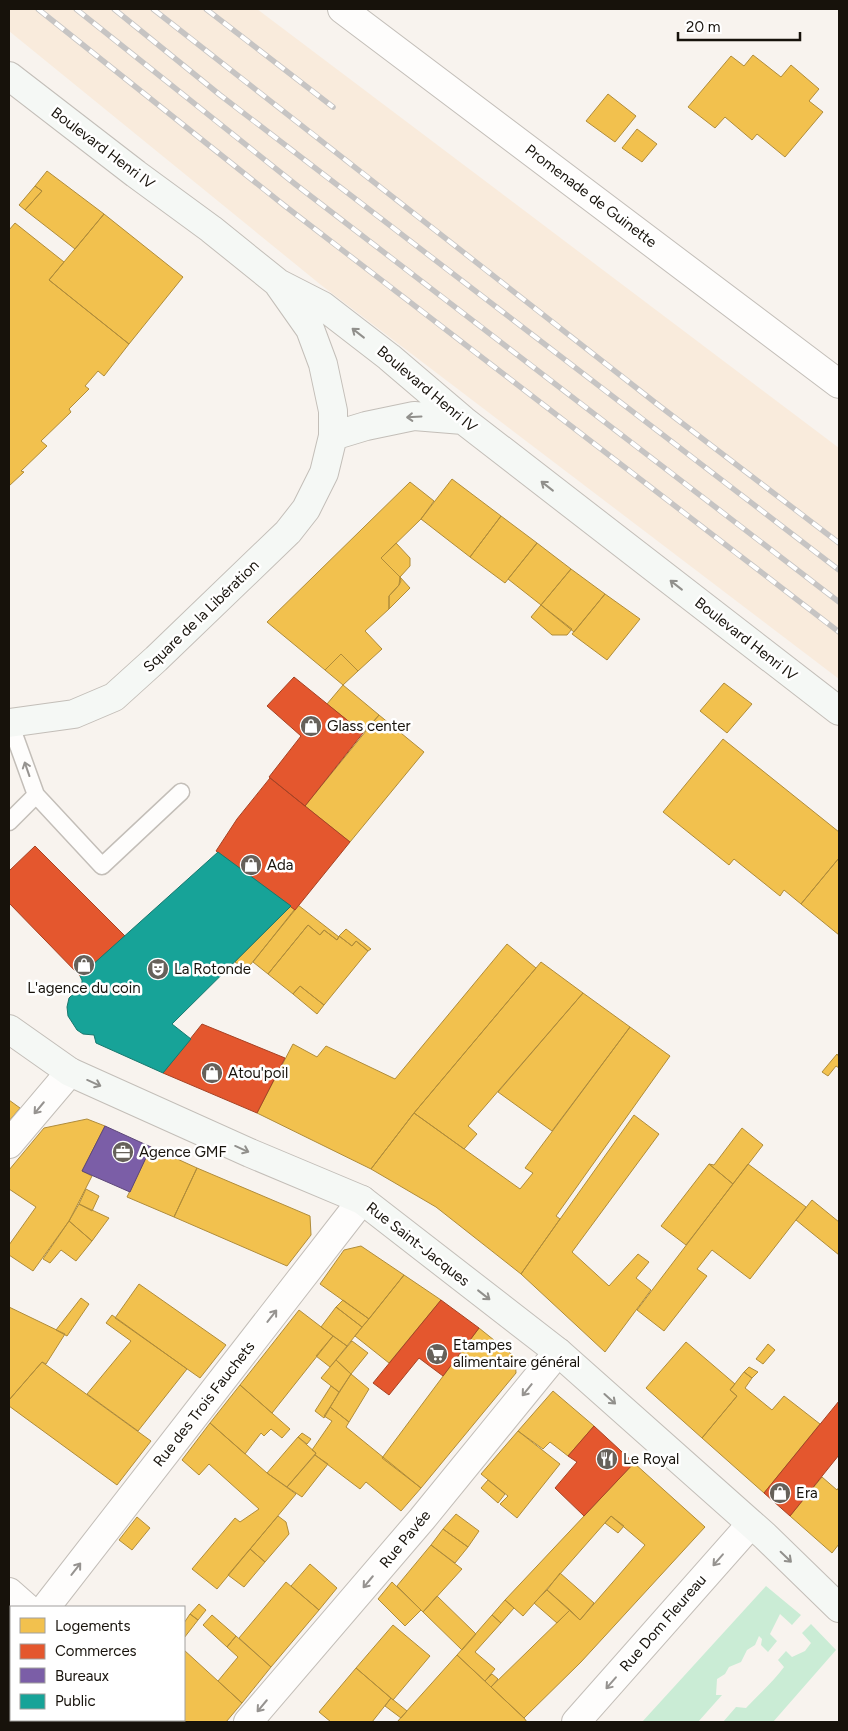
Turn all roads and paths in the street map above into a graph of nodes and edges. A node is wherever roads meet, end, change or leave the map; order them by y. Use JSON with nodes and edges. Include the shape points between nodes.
{"nodes":[{"id":1,"x":342,"y":9,"type":"edge"},
{"id":2,"x":9,"y":76,"type":"edge"},
{"id":3,"x":278,"y":283,"type":"junction"},
{"id":4,"x":839,"y":384,"type":"edge"},
{"id":5,"x":462,"y":420,"type":"junction"},
{"id":6,"x":333,"y":436,"type":"junction"},
{"id":7,"x":839,"y":711,"type":"edge"},
{"id":8,"x":9,"y":723,"type":"edge"},
{"id":9,"x":181,"y":792,"type":"dead end"},
{"id":10,"x":36,"y":795,"type":"junction"},
{"id":11,"x":9,"y":822,"type":"edge"},
{"id":12,"x":9,"y":1029,"type":"edge"},
{"id":13,"x":70,"y":1072,"type":"junction"},
{"id":14,"x":9,"y":1144,"type":"edge"},
{"id":15,"x":362,"y":1200,"type":"junction"},
{"id":16,"x":558,"y":1352,"type":"junction"},
{"id":17,"x":750,"y":1524,"type":"junction"},
{"id":18,"x":9,"y":1592,"type":"edge"},
{"id":19,"x":25,"y":1606,"type":"edge"},
{"id":20,"x":47,"y":1606,"type":"edge"},
{"id":21,"x":839,"y":1608,"type":"edge"},
{"id":22,"x":248,"y":1722,"type":"edge"},
{"id":23,"x":576,"y":1722,"type":"edge"}],
"edges":[{"from":1,"to":4,"type":"street","name":"Promenade de Guinette"},
{"from":2,"to":3,"type":"street","name":"Boulevard Henri IV"},
{"from":5,"to":3,"type":"street","name":"Boulevard Henri IV","one_way":true,"via":[[323,306]]},
{"from":3,"to":6,"type":"street","name":"Square de la Libération","via":[[310,329],[323,364],[333,411]]},
{"from":5,"to":6,"type":"street","one_way":true,"via":[[414,416]]},
{"from":7,"to":5,"type":"street","name":"Boulevard Henri IV","one_way":true},
{"from":6,"to":8,"type":"street","name":"Square de la Libération","via":[[324,473],[306,509],[288,532],[114,697],[74,714]]},
{"from":10,"to":8,"type":"lane","one_way":true},
{"from":9,"to":10,"type":"lane","via":[[102,866]]},
{"from":10,"to":11,"type":"lane"},
{"from":12,"to":13,"type":"street","name":"Rue Saint-Jacques"},
{"from":13,"to":14,"type":"street","one_way":true},
{"from":13,"to":15,"type":"street","name":"Rue Saint-Jacques","one_way":true},
{"from":15,"to":16,"type":"street","name":"Rue Saint-Jacques","one_way":true},
{"from":20,"to":15,"type":"street","name":"Rue des Trois Fauchets","one_way":true},
{"from":16,"to":17,"type":"street","name":"Rue Saint-Jacques","one_way":true},
{"from":16,"to":22,"type":"street","name":"Rue Pavée","one_way":true,"via":[[422,1519]]},
{"from":17,"to":21,"type":"street","name":"Rue Saint-Jacques","one_way":true},
{"from":17,"to":23,"type":"street","name":"Rue Dom Fleureau","one_way":true},
{"from":18,"to":19,"type":"street"}]}
